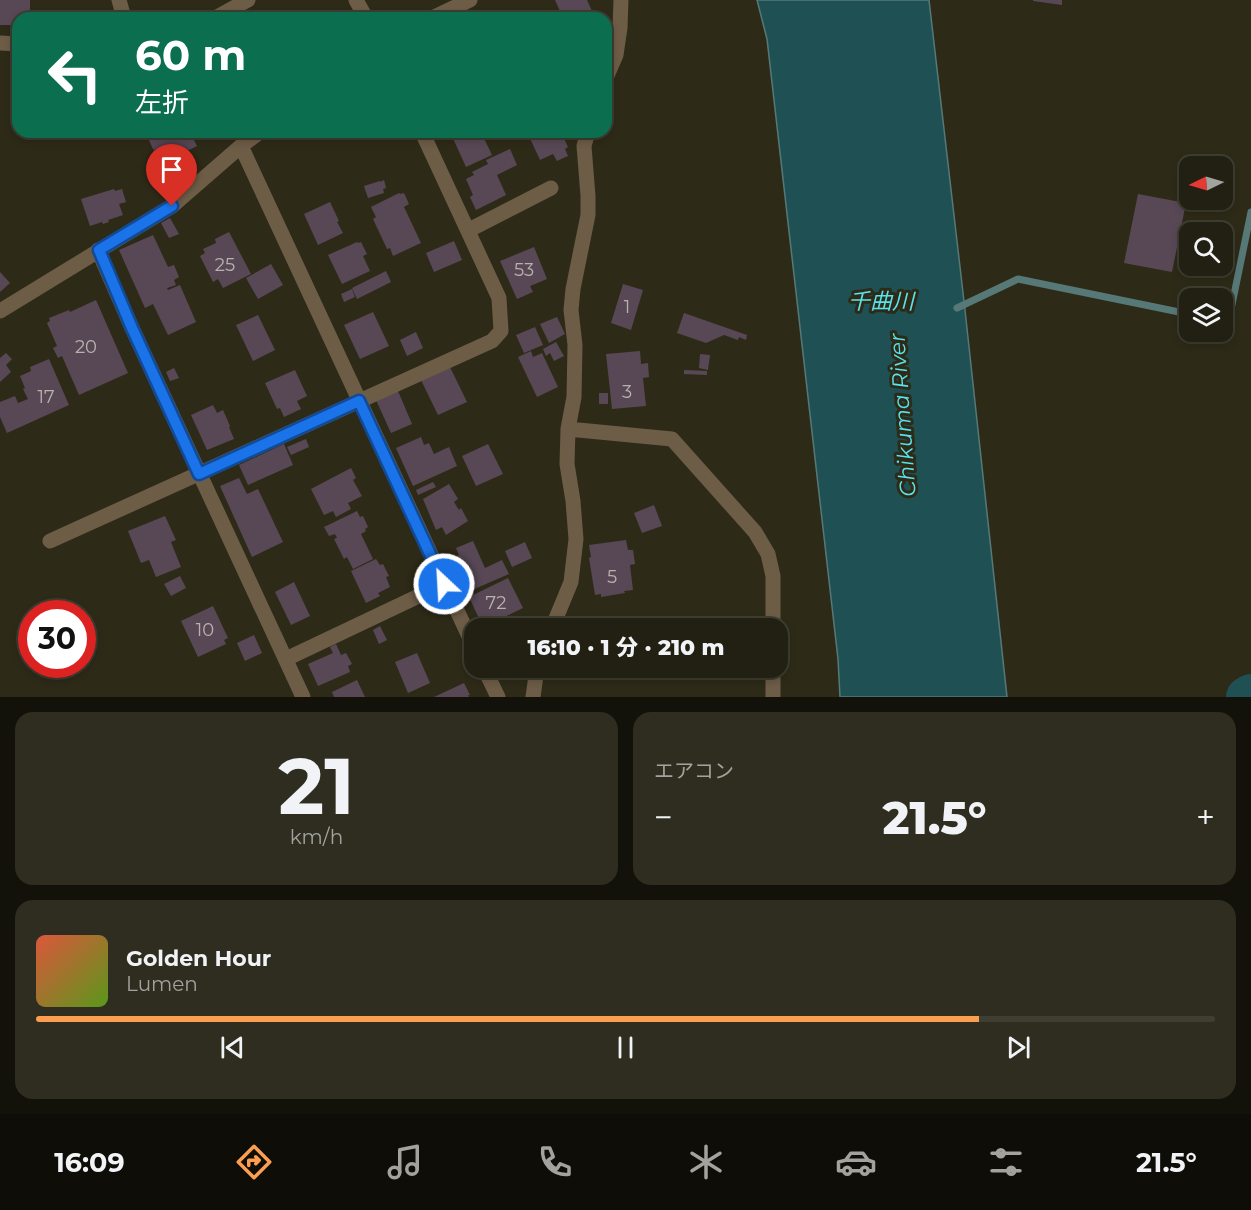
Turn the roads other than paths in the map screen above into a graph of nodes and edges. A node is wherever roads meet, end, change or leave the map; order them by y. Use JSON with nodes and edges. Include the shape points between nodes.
{"nodes":[{"id":1,"x":248,"y":0,"type":"edge"},
{"id":2,"x":470,"y":0,"type":"edge"},
{"id":3,"x":621,"y":0,"type":"edge"},
{"id":4,"x":226,"y":12,"type":"edge"},
{"id":5,"x":445,"y":12,"type":"edge"},
{"id":6,"x":612,"y":64,"type":"edge"},
{"id":7,"x":252,"y":138,"type":"edge"},
{"id":8,"x":425,"y":138,"type":"edge"},
{"id":9,"x":586,"y":138,"type":"edge"},
{"id":10,"x":241,"y":146,"type":"junction"},
{"id":11,"x":551,"y":188,"type":"dead end"},
{"id":12,"x":469,"y":231,"type":"junction"},
{"id":13,"x":99,"y":250,"type":"junction"},
{"id":14,"x":0,"y":311,"type":"edge"},
{"id":15,"x":359,"y":401,"type":"junction"},
{"id":16,"x":568,"y":429,"type":"junction"},
{"id":17,"x":199,"y":474,"type":"junction"},
{"id":18,"x":50,"y":541,"type":"dead end"},
{"id":19,"x":444,"y":584,"type":"junction"},
{"id":20,"x":556,"y":618,"type":"edge"},
{"id":21,"x":773,"y":618,"type":"edge"},
{"id":22,"x":464,"y":626,"type":"edge"},
{"id":23,"x":286,"y":659,"type":"junction"},
{"id":24,"x":489,"y":678,"type":"edge"},
{"id":25,"x":535,"y":678,"type":"edge"},
{"id":26,"x":773,"y":678,"type":"edge"},
{"id":27,"x":303,"y":697,"type":"edge"},
{"id":28,"x":498,"y":697,"type":"edge"},
{"id":29,"x":532,"y":697,"type":"edge"},
{"id":30,"x":773,"y":697,"type":"edge"}],
"edges":[{"from":1,"to":4,"type":"street"},
{"from":2,"to":5,"type":"street"},
{"from":3,"to":6,"type":"street"},
{"from":7,"to":10,"type":"street"},
{"from":8,"to":12,"type":"street"},
{"from":9,"to":16,"type":"street","via":[[588,214],[571,310],[574,397]]},
{"from":10,"to":13,"type":"street","via":[[172,206]]},
{"from":10,"to":15,"type":"street"},
{"from":11,"to":12,"type":"street"},
{"from":12,"to":15,"type":"street","via":[[499,298],[501,331],[492,341]]},
{"from":13,"to":14,"type":"street"},
{"from":13,"to":17,"type":"street"},
{"from":15,"to":17,"type":"street"},
{"from":15,"to":19,"type":"street"},
{"from":16,"to":20,"type":"street","via":[[567,464],[576,539],[571,582]]},
{"from":16,"to":21,"type":"street","via":[[672,439],[755,532],[768,554],[773,576]]},
{"from":17,"to":18,"type":"street"},
{"from":17,"to":23,"type":"street"},
{"from":19,"to":22,"type":"street"},
{"from":19,"to":23,"type":"street"},
{"from":23,"to":27,"type":"street"},
{"from":24,"to":28,"type":"street"},
{"from":25,"to":29,"type":"street"},
{"from":26,"to":30,"type":"street"}]}
